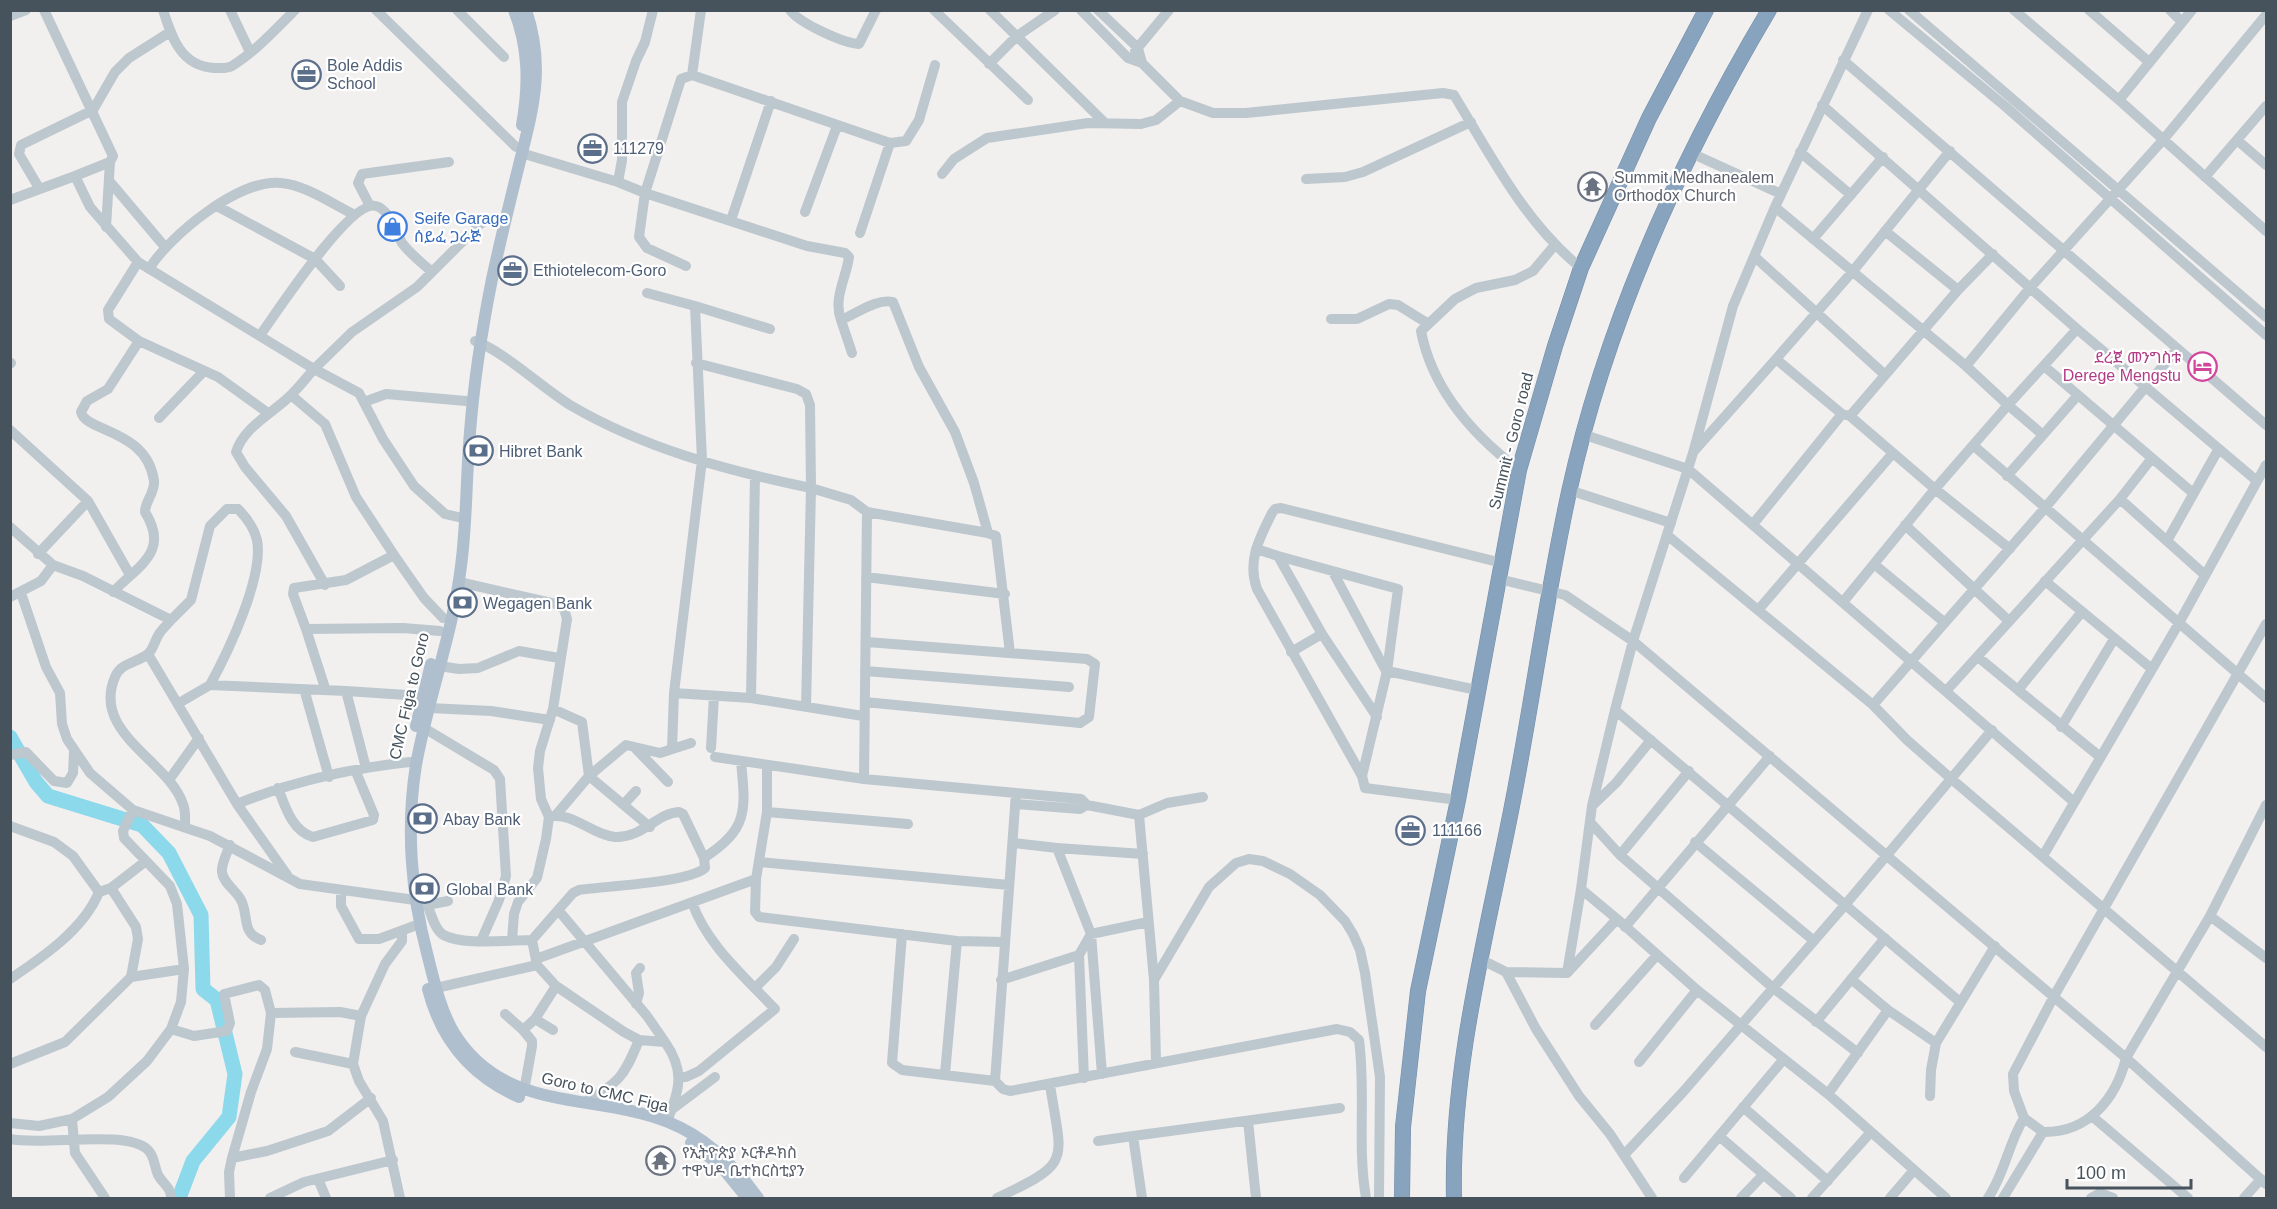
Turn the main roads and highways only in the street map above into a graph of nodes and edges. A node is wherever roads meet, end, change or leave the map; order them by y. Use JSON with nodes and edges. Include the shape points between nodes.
{"nodes":[{"id":1,"x":514,"y":10,"type":"edge"},
{"id":2,"x":526,"y":10,"type":"edge"},
{"id":3,"x":1706,"y":10,"type":"edge"},
{"id":4,"x":1769,"y":10,"type":"edge"},
{"id":5,"x":522,"y":147,"type":"junction"},
{"id":6,"x":479,"y":342,"type":"junction"},
{"id":7,"x":417,"y":903,"type":"junction"},
{"id":8,"x":412,"y":929,"type":"junction"},
{"id":9,"x":1454,"y":1191,"type":"edge"},
{"id":10,"x":747,"y":1198,"type":"edge"},
{"id":11,"x":758,"y":1198,"type":"edge"},
{"id":12,"x":1402,"y":1198,"type":"edge"}],
"edges":[{"from":1,"to":5,"type":"main road","name":"CMC Figa to Goro","via":[[525,49],[527,77]]},
{"from":2,"to":5,"type":"main road","via":[[537,60],[535,100]]},
{"from":3,"to":12,"type":"highway","name":"Summit - Goro road","via":[[1644,128],[1581,268],[1519,470],[1418,991],[1403,1128]]},
{"from":4,"to":9,"type":"highway","via":[[1691,153],[1632,287],[1569,490],[1467,1029]]},
{"from":5,"to":6,"type":"main road"},
{"from":5,"to":6,"type":"main road","name":"CMC Figa to Goro","via":[[498,219]]},
{"from":6,"to":7,"type":"main road","via":[[459,582],[424,728],[412,807]]},
{"from":6,"to":7,"type":"main road","name":"CMC Figa to Goro","via":[[466,401],[456,561],[422,696],[410,762],[405,832]]},
{"from":7,"to":8,"type":"main road","name":"CMC Figa to Goro"},
{"from":8,"to":10,"type":"main road","name":"CMC Figa to Goro","via":[[437,1018],[453,1047],[476,1072],[504,1091],[529,1100],[667,1130],[721,1166]]},
{"from":8,"to":11,"type":"main road","name":"Goro to CMC Figa","via":[[445,1014],[467,1050],[489,1071],[524,1090],[669,1116],[725,1159]]}]}
